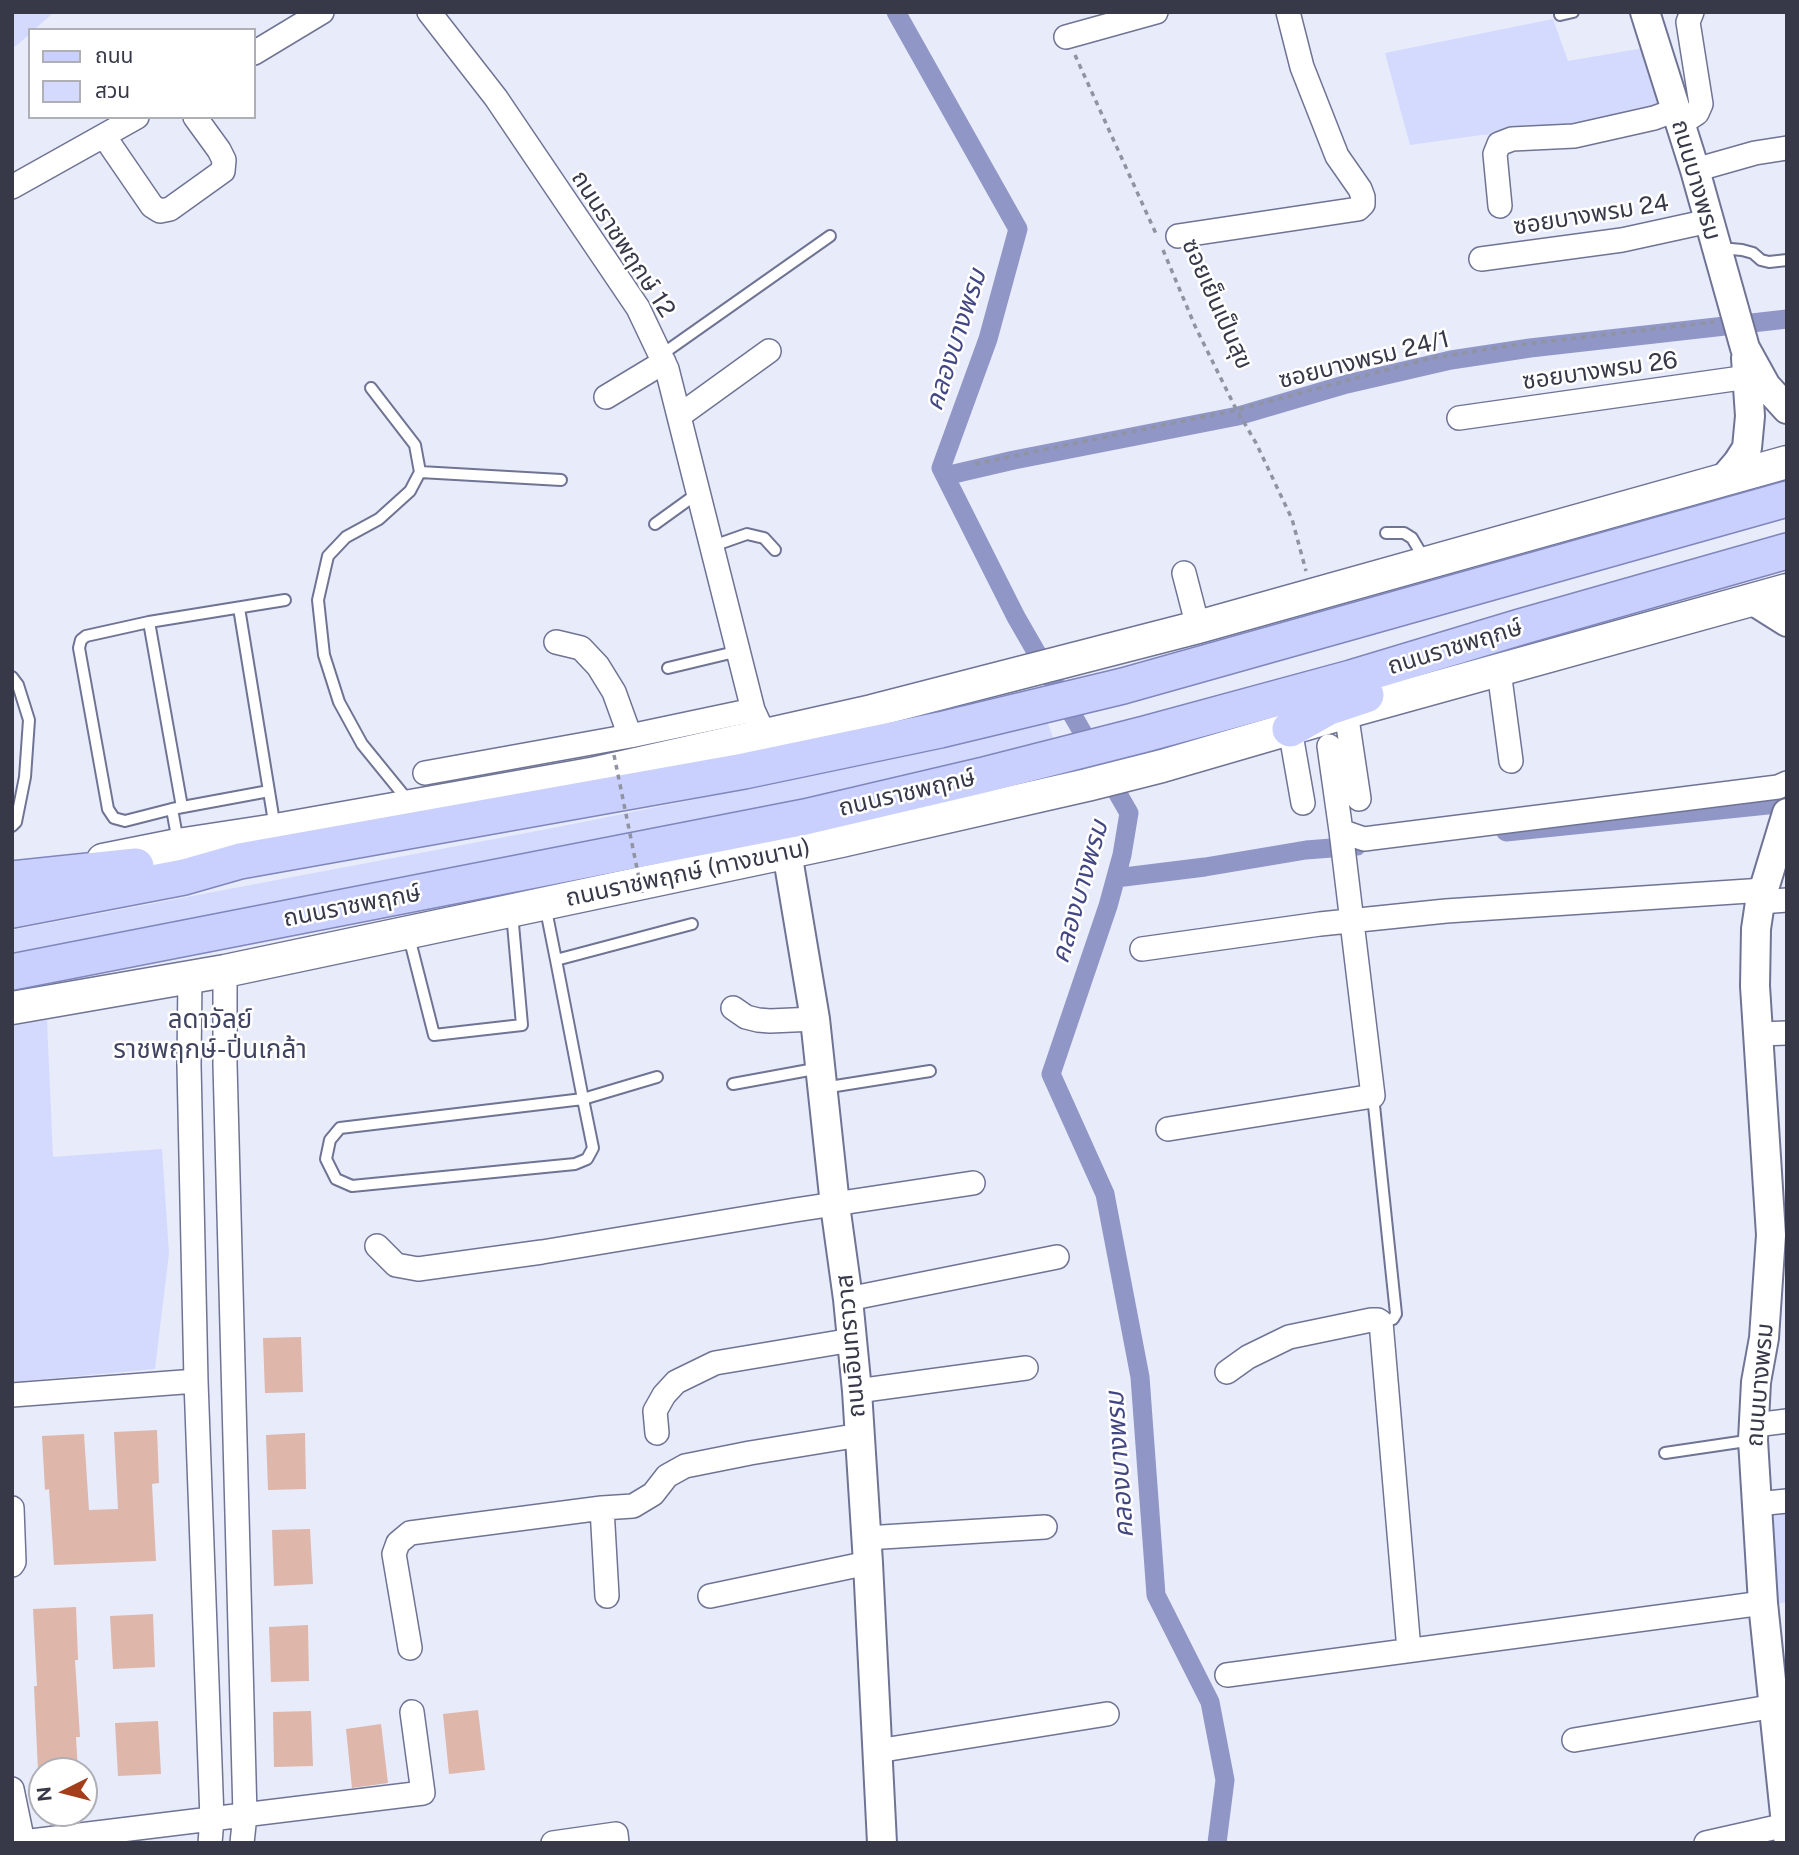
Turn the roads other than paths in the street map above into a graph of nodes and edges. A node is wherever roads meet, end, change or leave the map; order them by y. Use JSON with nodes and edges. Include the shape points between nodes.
{"nodes":[{"id":1,"x":322,"y":12,"type":"edge"},
{"id":2,"x":429,"y":12,"type":"edge"},
{"id":3,"x":1156,"y":12,"type":"edge"},
{"id":4,"x":1288,"y":12,"type":"edge"},
{"id":5,"x":1573,"y":12,"type":"edge"},
{"id":6,"x":1644,"y":12,"type":"edge"},
{"id":7,"x":1692,"y":12,"type":"edge"},
{"id":8,"x":1560,"y":15,"type":"dead end"},
{"id":9,"x":1066,"y":37,"type":"road end"},
{"id":10,"x":256,"y":52,"type":"edge"},
{"id":11,"x":1678,"y":117,"type":"junction"},
{"id":12,"x":134,"y":119,"type":"edge"},
{"id":13,"x":196,"y":119,"type":"edge"},
{"id":14,"x":104,"y":136,"type":"junction"},
{"id":15,"x":1787,"y":148,"type":"edge"},
{"id":16,"x":1695,"y":170,"type":"junction"},
{"id":17,"x":12,"y":187,"type":"edge"},
{"id":18,"x":1500,"y":206,"type":"dead end"},
{"id":19,"x":1709,"y":221,"type":"junction"},
{"id":20,"x":830,"y":236,"type":"dead end"},
{"id":21,"x":1178,"y":236,"type":"dead end"},
{"id":22,"x":1717,"y":252,"type":"junction"},
{"id":23,"x":1480,"y":259,"type":"dead end"},
{"id":24,"x":1787,"y":260,"type":"edge"},
{"id":25,"x":1737,"y":329,"type":"junction"},
{"id":26,"x":769,"y":351,"type":"dead end"},
{"id":27,"x":662,"y":358,"type":"junction"},
{"id":28,"x":1748,"y":377,"type":"junction"},
{"id":29,"x":371,"y":388,"type":"dead end"},
{"id":30,"x":606,"y":397,"type":"dead end"},
{"id":31,"x":1787,"y":409,"type":"edge"},
{"id":32,"x":679,"y":416,"type":"junction"},
{"id":33,"x":1459,"y":418,"type":"dead end"},
{"id":34,"x":1787,"y":463,"type":"edge"},
{"id":35,"x":420,"y":471,"type":"junction"},
{"id":36,"x":561,"y":480,"type":"dead end"},
{"id":37,"x":1721,"y":482,"type":"junction"},
{"id":38,"x":699,"y":492,"type":"junction"},
{"id":39,"x":1787,"y":499,"type":"edge"},
{"id":40,"x":655,"y":524,"type":"dead end"},
{"id":41,"x":1386,"y":533,"type":"dead end"},
{"id":42,"x":713,"y":546,"type":"junction"},
{"id":43,"x":775,"y":550,"type":"dead end"},
{"id":44,"x":1787,"y":551,"type":"edge"},
{"id":45,"x":1427,"y":564,"type":"junction"},
{"id":46,"x":1184,"y":573,"type":"dead end"},
{"id":47,"x":1787,"y":590,"type":"edge"},
{"id":48,"x":285,"y":600,"type":"dead end"},
{"id":49,"x":1752,"y":600,"type":"junction"},
{"id":50,"x":239,"y":608,"type":"junction"},
{"id":51,"x":149,"y":622,"type":"junction"},
{"id":52,"x":1787,"y":622,"type":"edge"},
{"id":53,"x":1198,"y":626,"type":"junction"},
{"id":54,"x":1520,"y":627,"type":"junction"},
{"id":55,"x":556,"y":642,"type":"dead end"},
{"id":56,"x":739,"y":651,"type":"junction"},
{"id":57,"x":668,"y":668,"type":"dead end"},
{"id":58,"x":1499,"y":671,"type":"junction"},
{"id":59,"x":12,"y":677,"type":"edge"},
{"id":60,"x":1352,"y":710,"type":"junction"},
{"id":61,"x":760,"y":723,"type":"junction"},
{"id":62,"x":1290,"y":729,"type":"junction"},
{"id":63,"x":630,"y":736,"type":"junction"},
{"id":64,"x":1329,"y":746,"type":"dead end"},
{"id":65,"x":1511,"y":761,"type":"dead end"},
{"id":66,"x":425,"y":773,"type":"dead end"},
{"id":67,"x":1787,"y":783,"type":"edge"},
{"id":68,"x":269,"y":791,"type":"junction"},
{"id":69,"x":1359,"y":799,"type":"dead end"},
{"id":70,"x":1303,"y":803,"type":"dead end"},
{"id":71,"x":412,"y":805,"type":"junction"},
{"id":72,"x":177,"y":808,"type":"junction"},
{"id":73,"x":1784,"y":822,"type":"edge"},
{"id":74,"x":12,"y":826,"type":"edge"},
{"id":75,"x":276,"y":830,"type":"junction"},
{"id":76,"x":1342,"y":839,"type":"junction"},
{"id":77,"x":178,"y":845,"type":"junction"},
{"id":78,"x":787,"y":852,"type":"junction"},
{"id":79,"x":240,"y":861,"type":"junction"},
{"id":80,"x":12,"y":878,"type":"edge"},
{"id":81,"x":1770,"y":897,"type":"edge"},
{"id":82,"x":545,"y":903,"type":"junction"},
{"id":83,"x":12,"y":910,"type":"edge"},
{"id":84,"x":512,"y":910,"type":"junction"},
{"id":85,"x":1352,"y":921,"type":"junction"},
{"id":86,"x":692,"y":924,"type":"dead end"},
{"id":87,"x":233,"y":930,"type":"junction"},
{"id":88,"x":407,"y":932,"type":"junction"},
{"id":89,"x":1142,"y":949,"type":"dead end"},
{"id":90,"x":556,"y":960,"type":"junction"},
{"id":91,"x":225,"y":971,"type":"junction"},
{"id":92,"x":12,"y":972,"type":"edge"},
{"id":93,"x":190,"y":976,"type":"junction"},
{"id":94,"x":12,"y":990,"type":"edge"},
{"id":95,"x":733,"y":1008,"type":"dead end"},
{"id":96,"x":12,"y":1009,"type":"edge"},
{"id":97,"x":815,"y":1019,"type":"junction"},
{"id":98,"x":1787,"y":1032,"type":"edge"},
{"id":99,"x":1759,"y":1034,"type":"junction"},
{"id":100,"x":930,"y":1071,"type":"dead end"},
{"id":101,"x":657,"y":1077,"type":"dead end"},
{"id":102,"x":821,"y":1078,"type":"junction"},
{"id":103,"x":733,"y":1084,"type":"dead end"},
{"id":104,"x":1373,"y":1096,"type":"junction"},
{"id":105,"x":583,"y":1099,"type":"junction"},
{"id":106,"x":1168,"y":1129,"type":"dead end"},
{"id":107,"x":973,"y":1183,"type":"dead end"},
{"id":108,"x":835,"y":1205,"type":"junction"},
{"id":109,"x":377,"y":1246,"type":"dead end"},
{"id":110,"x":1057,"y":1257,"type":"dead end"},
{"id":111,"x":848,"y":1300,"type":"junction"},
{"id":112,"x":1381,"y":1322,"type":"junction"},
{"id":113,"x":852,"y":1340,"type":"junction"},
{"id":114,"x":1026,"y":1368,"type":"dead end"},
{"id":115,"x":1227,"y":1372,"type":"dead end"},
{"id":116,"x":196,"y":1381,"type":"junction"},
{"id":117,"x":857,"y":1391,"type":"junction"},
{"id":118,"x":12,"y":1395,"type":"edge"},
{"id":119,"x":1787,"y":1421,"type":"edge"},
{"id":120,"x":1754,"y":1432,"type":"junction"},
{"id":121,"x":657,"y":1433,"type":"dead end"},
{"id":122,"x":859,"y":1436,"type":"junction"},
{"id":123,"x":1665,"y":1453,"type":"dead end"},
{"id":124,"x":1787,"y":1501,"type":"edge"},
{"id":125,"x":1756,"y":1504,"type":"junction"},
{"id":126,"x":12,"y":1508,"type":"edge"},
{"id":127,"x":601,"y":1508,"type":"junction"},
{"id":128,"x":1045,"y":1527,"type":"dead end"},
{"id":129,"x":867,"y":1551,"type":"junction"},
{"id":130,"x":12,"y":1565,"type":"edge"},
{"id":131,"x":710,"y":1596,"type":"dead end"},
{"id":132,"x":607,"y":1597,"type":"dead end"},
{"id":133,"x":1763,"y":1602,"type":"junction"},
{"id":134,"x":410,"y":1648,"type":"dead end"},
{"id":135,"x":1409,"y":1650,"type":"junction"},
{"id":136,"x":1227,"y":1675,"type":"dead end"},
{"id":137,"x":1780,"y":1705,"type":"edge"},
{"id":138,"x":412,"y":1712,"type":"dead end"},
{"id":139,"x":1107,"y":1714,"type":"dead end"},
{"id":140,"x":1574,"y":1740,"type":"dead end"},
{"id":141,"x":877,"y":1751,"type":"junction"},
{"id":142,"x":12,"y":1789,"type":"edge"},
{"id":143,"x":245,"y":1815,"type":"junction"},
{"id":144,"x":212,"y":1819,"type":"junction"},
{"id":145,"x":1786,"y":1830,"type":"edge"},
{"id":146,"x":210,"y":1843,"type":"edge"},
{"id":147,"x":242,"y":1843,"type":"edge"},
{"id":148,"x":553,"y":1843,"type":"edge"},
{"id":149,"x":617,"y":1843,"type":"edge"},
{"id":150,"x":882,"y":1843,"type":"edge"},
{"id":151,"x":1706,"y":1843,"type":"edge"}],
"edges":[{"from":1,"to":10,"type":"street"},
{"from":2,"to":27,"type":"street","name":"ถนนราชพฤกษ์ 12","via":[[496,98],[631,297]]},
{"from":3,"to":9,"type":"street"},
{"from":4,"to":21,"type":"street","via":[[1302,67],[1336,156],[1360,189],[1363,204],[1358,209]]},
{"from":5,"to":8,"type":"lane"},
{"from":6,"to":11,"type":"street","name":"ถนนบางพรม"},
{"from":7,"to":11,"type":"street","via":[[1688,22],[1701,104],[1697,113]]},
{"from":11,"to":16,"type":"street","name":"ถนนบางพรม"},
{"from":11,"to":18,"type":"street","via":[[1499,144],[1495,154]]},
{"from":12,"to":14,"type":"street"},
{"from":13,"to":14,"type":"street","via":[[219,150],[223,171],[170,209],[160,211]]},
{"from":14,"to":17,"type":"street"},
{"from":15,"to":16,"type":"street"},
{"from":16,"to":19,"type":"street","name":"ถนนบางพรม"},
{"from":19,"to":22,"type":"street","name":"ถนนบางพรม"},
{"from":19,"to":23,"type":"street","name":"ซอยบางพรม 24","via":[[1622,240]]},
{"from":20,"to":27,"type":"lane"},
{"from":22,"to":24,"type":"lane","via":[[1742,250],[1769,262]]},
{"from":22,"to":25,"type":"street","name":"ถนนบางพรม"},
{"from":25,"to":28,"type":"street","name":"ถนนบางพรม"},
{"from":25,"to":31,"type":"street","name":"ถนนบางพรม","via":[[1766,386]]},
{"from":26,"to":32,"type":"street"},
{"from":27,"to":30,"type":"street"},
{"from":27,"to":32,"type":"street","name":"ถนนราชพฤกษ์ 12"},
{"from":28,"to":33,"type":"street","name":"ซอยบางพรม 26"},
{"from":28,"to":37,"type":"street","name":"ถนนบางพรม","via":[[1747,448]]},
{"from":29,"to":35,"type":"lane","via":[[415,445]]},
{"from":32,"to":38,"type":"street","name":"ถนนราชพฤกษ์ 12"},
{"from":34,"to":37,"type":"main road"},
{"from":35,"to":36,"type":"lane"},
{"from":35,"to":71,"type":"lane","via":[[410,491],[379,519],[346,537],[328,556],[318,600],[324,655],[339,702],[362,744]]},
{"from":37,"to":45,"type":"main road"},
{"from":38,"to":40,"type":"lane"},
{"from":38,"to":42,"type":"street","name":"ถนนราชพฤกษ์ 12"},
{"from":39,"to":79,"type":"main road","name":"ถนนราชพฤกษ์","via":[[1124,686],[940,730],[744,771]]},
{"from":41,"to":45,"type":"lane","via":[[1412,538]]},
{"from":42,"to":43,"type":"lane","via":[[747,534],[764,538]]},
{"from":42,"to":56,"type":"street","name":"ถนนราชพฤกษ์ 12"},
{"from":44,"to":54,"type":"main road","name":"ถนนราชพฤกษ์"},
{"from":45,"to":53,"type":"main road"},
{"from":46,"to":53,"type":"street"},
{"from":47,"to":49,"type":"main road","name":"ถนนราชพฤกษ์"},
{"from":48,"to":50,"type":"lane"},
{"from":49,"to":52,"type":"street"},
{"from":49,"to":58,"type":"main road","name":"ถนนราชพฤกษ์"},
{"from":50,"to":51,"type":"lane"},
{"from":50,"to":68,"type":"lane"},
{"from":51,"to":72,"type":"lane"},
{"from":51,"to":72,"type":"lane","via":[[86,636],[79,648],[108,809],[114,818],[125,821]]},
{"from":53,"to":61,"type":"main road","via":[[1004,678]]},
{"from":54,"to":62,"type":"main road","via":[[1493,651],[1327,708]]},
{"from":54,"to":87,"type":"main road","name":"ถนนราชพฤกษ์","via":[[1351,678],[984,775],[805,817]]},
{"from":55,"to":63,"type":"street","via":[[581,648],[598,666],[614,692]]},
{"from":56,"to":57,"type":"lane"},
{"from":56,"to":61,"type":"street","name":"ถนนราชพฤกษ์ 12"},
{"from":58,"to":60,"type":"main road","name":"ถนนราชพฤกษ์"},
{"from":58,"to":65,"type":"street"},
{"from":59,"to":74,"type":"lane","via":[[29,720],[25,777]]},
{"from":60,"to":62,"type":"main road","name":"ถนนราชพฤกษ์ (ทางขนาน)"},
{"from":60,"to":69,"type":"street"},
{"from":61,"to":63,"type":"street"},
{"from":61,"to":71,"type":"main road","via":[[591,774]]},
{"from":62,"to":70,"type":"street"},
{"from":62,"to":78,"type":"main road","name":"ถนนราชพฤกษ์ (ทางขนาน)","via":[[1087,785]]},
{"from":63,"to":66,"type":"street"},
{"from":64,"to":76,"type":"street"},
{"from":67,"to":76,"type":"street"},
{"from":68,"to":72,"type":"lane"},
{"from":68,"to":75,"type":"lane"},
{"from":71,"to":75,"type":"main road"},
{"from":72,"to":77,"type":"lane"},
{"from":73,"to":81,"type":"street","name":"ถนนบางพรม"},
{"from":75,"to":77,"type":"main road"},
{"from":76,"to":85,"type":"street"},
{"from":77,"to":80,"type":"main road"},
{"from":78,"to":82,"type":"main road","name":"ถนนราชพฤกษ์ (ทางขนาน)"},
{"from":78,"to":97,"type":"street","name":"ถนนอินทราวาส"},
{"from":79,"to":80,"type":"main road","via":[[172,862]]},
{"from":79,"to":83,"type":"main road","name":"ถนนราชพฤกษ์","via":[[184,877]]},
{"from":81,"to":85,"type":"street","via":[[1446,911]]},
{"from":81,"to":99,"type":"street","name":"ถนนบางพรม","via":[[1756,929]]},
{"from":82,"to":84,"type":"main road","name":"ถนนราชพฤกษ์ (ทางขนาน)"},
{"from":82,"to":90,"type":"lane"},
{"from":84,"to":88,"type":"main road","name":"ถนนราชพฤกษ์ (ทางขนาน)"},
{"from":84,"to":88,"type":"lane","via":[[522,1025],[434,1035]]},
{"from":85,"to":89,"type":"street"},
{"from":85,"to":104,"type":"street"},
{"from":86,"to":90,"type":"lane"},
{"from":87,"to":92,"type":"main road","name":"ถนนราชพฤกษ์"},
{"from":87,"to":94,"type":"main road","via":[[209,948]]},
{"from":88,"to":91,"type":"main road","name":"ถนนราชพฤกษ์ (ทางขนาน)"},
{"from":90,"to":105,"type":"lane"},
{"from":91,"to":93,"type":"main road","name":"ถนนราชพฤกษ์ (ทางขนาน)"},
{"from":91,"to":143,"type":"street"},
{"from":93,"to":96,"type":"main road","name":"ถนนราชพฤกษ์ (ทางขนาน)"},
{"from":93,"to":116,"type":"street"},
{"from":95,"to":97,"type":"street","via":[[758,1020]]},
{"from":97,"to":102,"type":"street","name":"ถนนอินทราวาส"},
{"from":98,"to":99,"type":"street"},
{"from":99,"to":120,"type":"street","name":"ถนนบางพรม","via":[[1771,1235]]},
{"from":100,"to":102,"type":"lane"},
{"from":101,"to":105,"type":"lane"},
{"from":102,"to":103,"type":"lane"},
{"from":102,"to":108,"type":"street","name":"ถนนอินทราวาส"},
{"from":104,"to":106,"type":"street"},
{"from":104,"to":112,"type":"lane","via":[[1396,1314]]},
{"from":105,"to":105,"type":"lane","via":[[593,1148],[587,1159],[575,1164],[352,1186],[336,1179],[327,1159],[330,1140],[340,1128]]},
{"from":107,"to":108,"type":"street"},
{"from":108,"to":109,"type":"street","via":[[418,1269],[396,1265]]},
{"from":108,"to":111,"type":"street","name":"ถนนอินทราวาส"},
{"from":110,"to":111,"type":"street"},
{"from":111,"to":113,"type":"street","name":"ถนนอินทราวาส"},
{"from":112,"to":115,"type":"street","via":[[1371,1320],[1289,1337]]},
{"from":112,"to":135,"type":"street"},
{"from":113,"to":117,"type":"street","name":"ถนนอินทราวาส"},
{"from":113,"to":121,"type":"street","via":[[715,1363],[676,1382],[664,1395],[655,1411]]},
{"from":114,"to":117,"type":"street"},
{"from":116,"to":118,"type":"street"},
{"from":116,"to":144,"type":"street"},
{"from":117,"to":122,"type":"street","name":"ถนนอินทราวาส"},
{"from":119,"to":120,"type":"street"},
{"from":120,"to":123,"type":"lane"},
{"from":120,"to":125,"type":"street","name":"ถนนบางพรม"},
{"from":122,"to":127,"type":"street","via":[[685,1466],[633,1506]]},
{"from":122,"to":129,"type":"street","name":"ถนนอินทราวาส"},
{"from":124,"to":125,"type":"street"},
{"from":125,"to":133,"type":"street","name":"ถนนบางพรม"},
{"from":126,"to":130,"type":"street"},
{"from":127,"to":132,"type":"street"},
{"from":127,"to":134,"type":"street","via":[[410,1533],[398,1542],[394,1554]]},
{"from":128,"to":129,"type":"street"},
{"from":129,"to":131,"type":"street"},
{"from":129,"to":141,"type":"street","name":"ถนนอินทราวาส"},
{"from":133,"to":135,"type":"street"},
{"from":133,"to":137,"type":"street","name":"ถนนบางพรม"},
{"from":135,"to":136,"type":"street"},
{"from":137,"to":140,"type":"street"},
{"from":137,"to":145,"type":"street","name":"ถนนบางพรม"},
{"from":138,"to":143,"type":"street","via":[[423,1793]]},
{"from":139,"to":141,"type":"street"},
{"from":141,"to":150,"type":"street","name":"ถนนอินทราวาส"},
{"from":142,"to":144,"type":"street","via":[[23,1843]]},
{"from":143,"to":144,"type":"street"},
{"from":143,"to":147,"type":"street"},
{"from":144,"to":146,"type":"street"},
{"from":145,"to":151,"type":"street"},
{"from":148,"to":149,"type":"street","via":[[616,1834]]}]}
